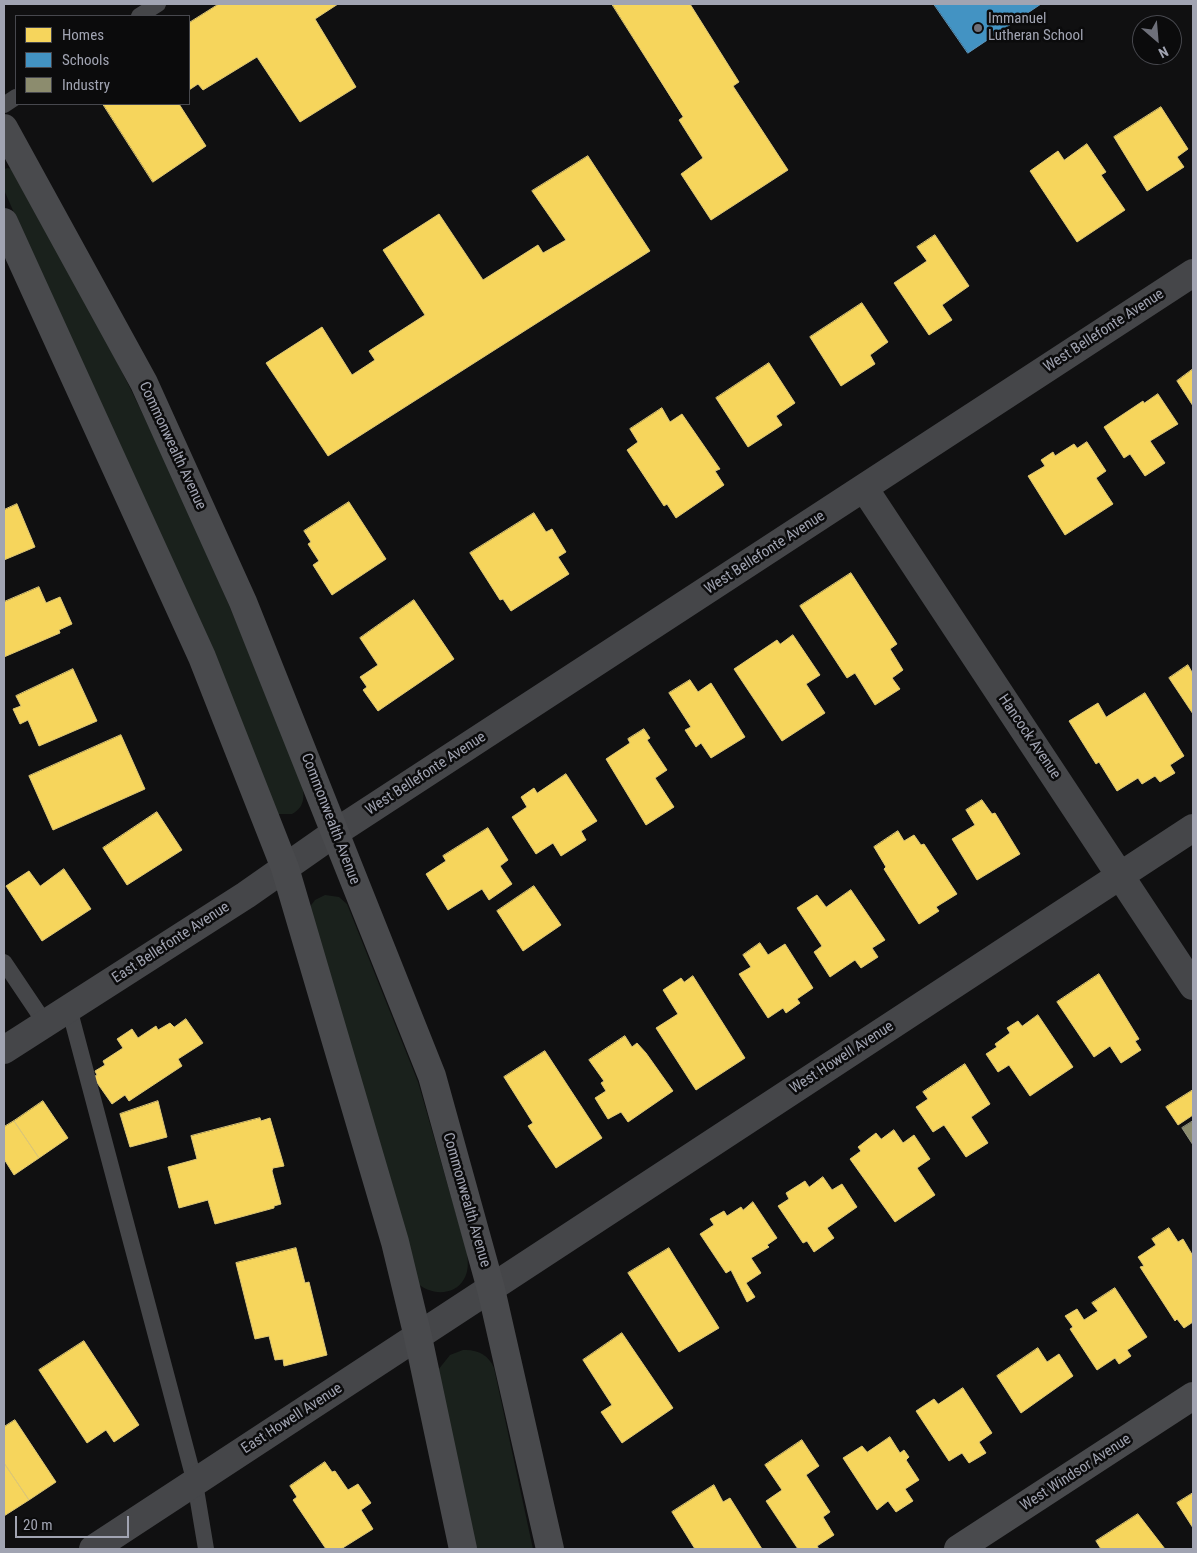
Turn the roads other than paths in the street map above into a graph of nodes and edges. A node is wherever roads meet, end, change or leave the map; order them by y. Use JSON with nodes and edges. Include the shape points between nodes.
{"nodes":[{"id":1,"x":158,"y":4,"type":"edge"},
{"id":2,"x":141,"y":15,"type":"edge"},
{"id":3,"x":15,"y":98,"type":"edge"},
{"id":4,"x":4,"y":105,"type":"edge"},
{"id":5,"x":4,"y":128,"type":"edge"},
{"id":6,"x":4,"y":222,"type":"edge"},
{"id":7,"x":1193,"y":273,"type":"edge"},
{"id":8,"x":864,"y":488,"type":"junction"},
{"id":9,"x":1193,"y":828,"type":"edge"},
{"id":10,"x":336,"y":832,"type":"junction"},
{"id":11,"x":285,"y":868,"type":"junction"},
{"id":12,"x":1120,"y":876,"type":"junction"},
{"id":13,"x":4,"y":962,"type":"edge"},
{"id":14,"x":1193,"y":986,"type":"edge"},
{"id":15,"x":69,"y":1008,"type":"junction"},
{"id":16,"x":45,"y":1023,"type":"junction"},
{"id":17,"x":4,"y":1050,"type":"edge"},
{"id":18,"x":492,"y":1289,"type":"junction"},
{"id":19,"x":418,"y":1336,"type":"junction"},
{"id":20,"x":1193,"y":1396,"type":"edge"},
{"id":21,"x":195,"y":1483,"type":"junction"},
{"id":22,"x":93,"y":1549,"type":"edge"},
{"id":23,"x":206,"y":1549,"type":"edge"},
{"id":24,"x":463,"y":1549,"type":"edge"},
{"id":25,"x":550,"y":1549,"type":"edge"},
{"id":26,"x":958,"y":1549,"type":"edge"}],
"edges":[{"from":1,"to":2,"type":"lane"},
{"from":3,"to":4,"type":"lane"},
{"from":5,"to":10,"type":"street","name":"Commonwealth Avenue","via":[[144,383],[244,602]]},
{"from":6,"to":11,"type":"street","via":[[202,657]]},
{"from":7,"to":8,"type":"street","name":"West Bellefonte Avenue"},
{"from":8,"to":10,"type":"street","name":"West Bellefonte Avenue"},
{"from":8,"to":12,"type":"street","name":"Hancock Avenue"},
{"from":9,"to":12,"type":"street","name":"West Howell Avenue"},
{"from":10,"to":11,"type":"street","name":"East Bellefonte Avenue"},
{"from":10,"to":18,"type":"street","name":"Commonwealth Avenue","via":[[432,1076]]},
{"from":11,"to":15,"type":"street","name":"East Bellefonte Avenue"},
{"from":11,"to":19,"type":"street","via":[[395,1242]]},
{"from":12,"to":14,"type":"street","name":"Hancock Avenue"},
{"from":12,"to":18,"type":"street","name":"West Howell Avenue"},
{"from":13,"to":16,"type":"lane"},
{"from":15,"to":16,"type":"street","name":"East Bellefonte Avenue"},
{"from":15,"to":21,"type":"lane"},
{"from":16,"to":17,"type":"street","name":"East Bellefonte Avenue"},
{"from":18,"to":19,"type":"street","name":"East Howell Avenue"},
{"from":18,"to":25,"type":"street","name":"Commonwealth Avenue"},
{"from":19,"to":21,"type":"street","name":"East Howell Avenue"},
{"from":19,"to":24,"type":"street"},
{"from":20,"to":26,"type":"street","name":"West Windsor Avenue"},
{"from":21,"to":22,"type":"street","name":"East Howell Avenue"},
{"from":21,"to":23,"type":"lane"}]}
